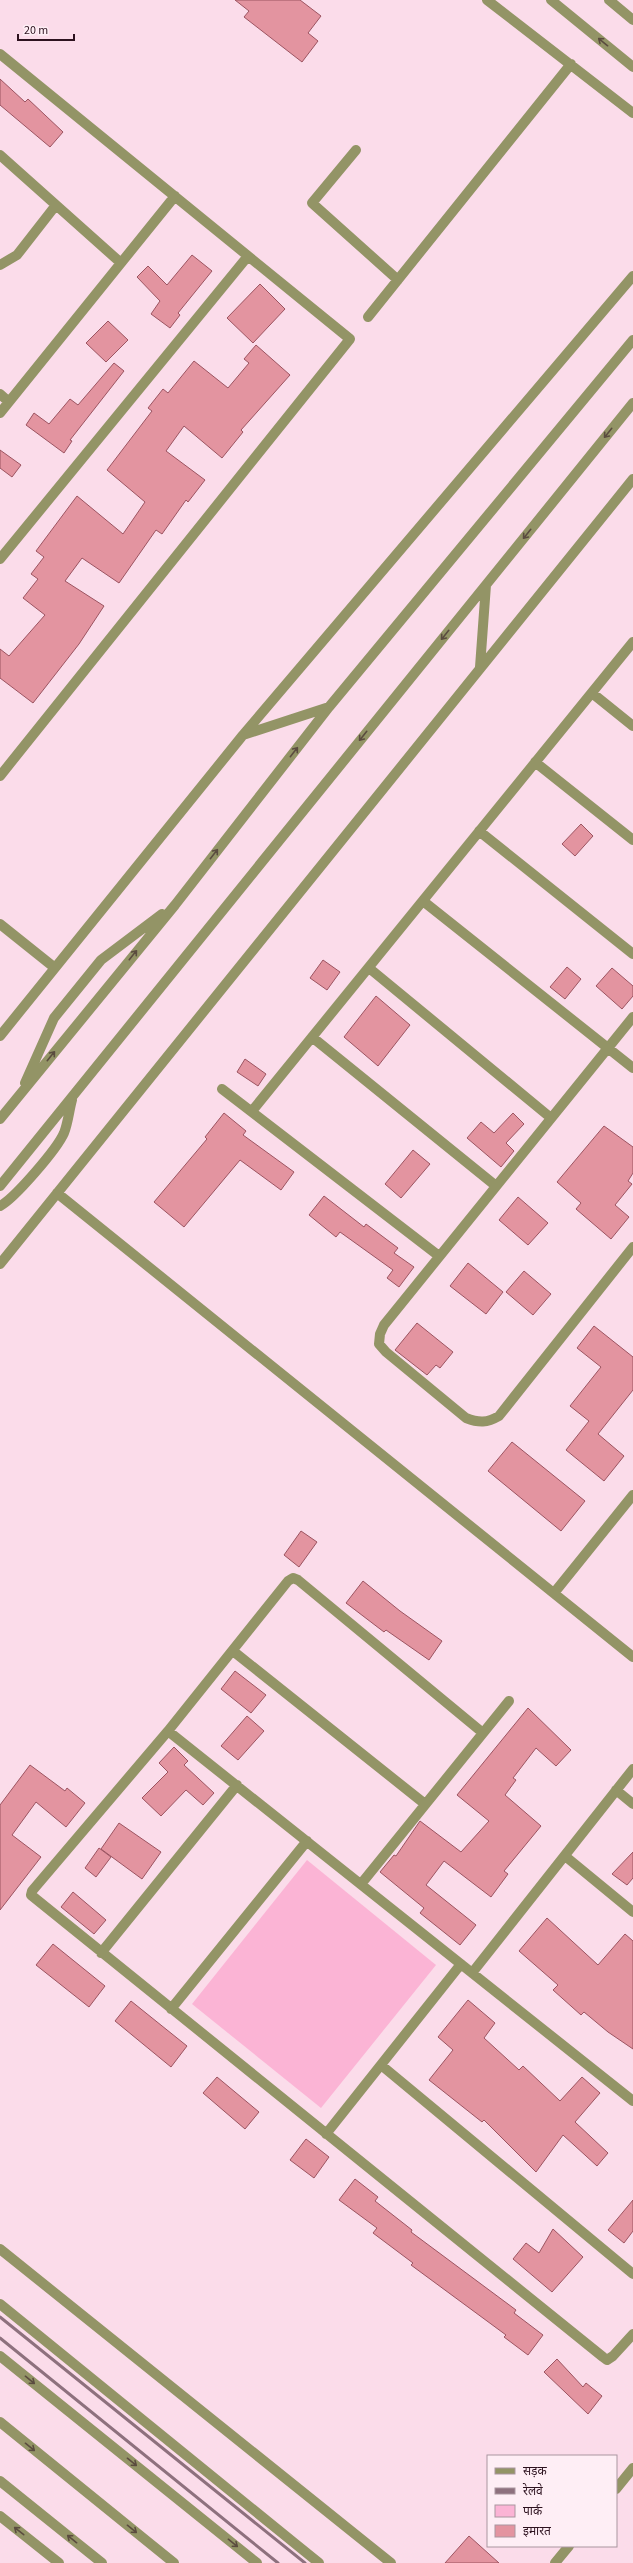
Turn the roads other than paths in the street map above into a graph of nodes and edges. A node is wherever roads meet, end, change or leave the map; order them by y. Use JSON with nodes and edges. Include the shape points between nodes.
{"nodes":[{"id":1,"x":487,"y":0,"type":"edge"},
{"id":2,"x":552,"y":0,"type":"edge"},
{"id":3,"x":609,"y":0,"type":"edge"},
{"id":4,"x":633,"y":20,"type":"edge"},
{"id":5,"x":0,"y":54,"type":"edge"},
{"id":6,"x":571,"y":64,"type":"junction"},
{"id":7,"x":633,"y":67,"type":"edge"},
{"id":8,"x":633,"y":113,"type":"edge"},
{"id":9,"x":356,"y":150,"type":"dead end"},
{"id":10,"x":0,"y":155,"type":"edge"},
{"id":11,"x":175,"y":196,"type":"junction"},
{"id":12,"x":56,"y":205,"type":"junction"},
{"id":13,"x":248,"y":256,"type":"junction"},
{"id":14,"x":121,"y":263,"type":"junction"},
{"id":15,"x":0,"y":265,"type":"edge"},
{"id":16,"x":633,"y":276,"type":"edge"},
{"id":17,"x":398,"y":280,"type":"junction"},
{"id":18,"x":368,"y":316,"type":"dead end"},
{"id":19,"x":633,"y":340,"type":"edge"},
{"id":20,"x":0,"y":394,"type":"edge"},
{"id":21,"x":9,"y":402,"type":"junction"},
{"id":22,"x":633,"y":403,"type":"edge"},
{"id":23,"x":0,"y":413,"type":"edge"},
{"id":24,"x":633,"y":479,"type":"edge"},
{"id":25,"x":0,"y":559,"type":"edge"},
{"id":26,"x":486,"y":585,"type":"junction"},
{"id":27,"x":633,"y":642,"type":"edge"},
{"id":28,"x":480,"y":667,"type":"junction"},
{"id":29,"x":592,"y":692,"type":"junction"},
{"id":30,"x":329,"y":707,"type":"junction"},
{"id":31,"x":633,"y":726,"type":"edge"},
{"id":32,"x":244,"y":735,"type":"junction"},
{"id":33,"x":536,"y":762,"type":"junction"},
{"id":34,"x":0,"y":776,"type":"edge"},
{"id":35,"x":479,"y":831,"type":"junction"},
{"id":36,"x":633,"y":840,"type":"edge"},
{"id":37,"x":423,"y":901,"type":"junction"},
{"id":38,"x":175,"y":905,"type":"junction"},
{"id":39,"x":0,"y":924,"type":"edge"},
{"id":40,"x":633,"y":954,"type":"edge"},
{"id":41,"x":55,"y":968,"type":"junction"},
{"id":42,"x":368,"y":968,"type":"junction"},
{"id":43,"x":633,"y":1017,"type":"edge"},
{"id":44,"x":0,"y":1036,"type":"edge"},
{"id":45,"x":312,"y":1037,"type":"junction"},
{"id":46,"x":608,"y":1047,"type":"junction"},
{"id":47,"x":633,"y":1068,"type":"edge"},
{"id":48,"x":222,"y":1088,"type":"dead end"},
{"id":49,"x":19,"y":1096,"type":"junction"},
{"id":50,"x":72,"y":1098,"type":"junction"},
{"id":51,"x":252,"y":1111,"type":"junction"},
{"id":52,"x":551,"y":1118,"type":"junction"},
{"id":53,"x":0,"y":1119,"type":"edge"},
{"id":54,"x":0,"y":1186,"type":"edge"},
{"id":55,"x":496,"y":1186,"type":"junction"},
{"id":56,"x":57,"y":1193,"type":"junction"},
{"id":57,"x":0,"y":1206,"type":"edge"},
{"id":58,"x":633,"y":1247,"type":"edge"},
{"id":59,"x":439,"y":1256,"type":"junction"},
{"id":60,"x":0,"y":1264,"type":"edge"},
{"id":61,"x":633,"y":1495,"type":"edge"},
{"id":62,"x":554,"y":1593,"type":"junction"},
{"id":63,"x":233,"y":1651,"type":"junction"},
{"id":64,"x":633,"y":1657,"type":"edge"},
{"id":65,"x":509,"y":1701,"type":"dead end"},
{"id":66,"x":168,"y":1731,"type":"junction"},
{"id":67,"x":483,"y":1733,"type":"junction"},
{"id":68,"x":633,"y":1770,"type":"edge"},
{"id":69,"x":236,"y":1785,"type":"junction"},
{"id":70,"x":616,"y":1790,"type":"junction"},
{"id":71,"x":425,"y":1804,"type":"junction"},
{"id":72,"x":633,"y":1804,"type":"edge"},
{"id":73,"x":307,"y":1842,"type":"junction"},
{"id":74,"x":565,"y":1856,"type":"junction"},
{"id":75,"x":361,"y":1884,"type":"junction"},
{"id":76,"x":633,"y":1912,"type":"edge"},
{"id":77,"x":101,"y":1953,"type":"junction"},
{"id":78,"x":461,"y":1964,"type":"junction"},
{"id":79,"x":472,"y":1973,"type":"junction"},
{"id":80,"x":171,"y":2010,"type":"junction"},
{"id":81,"x":381,"y":2065,"type":"junction"},
{"id":82,"x":633,"y":2101,"type":"edge"},
{"id":83,"x":326,"y":2134,"type":"junction"},
{"id":84,"x":0,"y":2249,"type":"edge"},
{"id":85,"x":633,"y":2274,"type":"edge"},
{"id":86,"x":0,"y":2304,"type":"edge"},
{"id":87,"x":633,"y":2334,"type":"edge"},
{"id":88,"x":0,"y":2356,"type":"edge"},
{"id":89,"x":0,"y":2422,"type":"edge"},
{"id":90,"x":633,"y":2468,"type":"edge"},
{"id":91,"x":0,"y":2481,"type":"edge"},
{"id":92,"x":617,"y":2488,"type":"edge"},
{"id":93,"x":0,"y":2516,"type":"edge"},
{"id":94,"x":568,"y":2547,"type":"edge"},
{"id":95,"x":59,"y":2563,"type":"edge"},
{"id":96,"x":102,"y":2563,"type":"edge"},
{"id":97,"x":174,"y":2563,"type":"edge"},
{"id":98,"x":258,"y":2563,"type":"edge"},
{"id":99,"x":319,"y":2563,"type":"edge"},
{"id":100,"x":391,"y":2563,"type":"edge"},
{"id":101,"x":555,"y":2563,"type":"edge"}],
"edges":[{"from":1,"to":6,"type":"street"},
{"from":7,"to":2,"type":"street","one_way":true},
{"from":3,"to":4,"type":"street"},
{"from":5,"to":11,"type":"street"},
{"from":6,"to":8,"type":"street"},
{"from":6,"to":17,"type":"street"},
{"from":9,"to":17,"type":"street","via":[[312,203]]},
{"from":10,"to":12,"type":"street"},
{"from":11,"to":13,"type":"street"},
{"from":11,"to":14,"type":"street"},
{"from":12,"to":14,"type":"street"},
{"from":12,"to":15,"type":"street","via":[[17,255]]},
{"from":13,"to":25,"type":"street"},
{"from":13,"to":34,"type":"street","via":[[350,339]]},
{"from":14,"to":21,"type":"street"},
{"from":16,"to":32,"type":"street"},
{"from":17,"to":18,"type":"street"},
{"from":19,"to":30,"type":"street"},
{"from":20,"to":21,"type":"street"},
{"from":21,"to":23,"type":"street"},
{"from":22,"to":26,"type":"street","one_way":true},
{"from":24,"to":28,"type":"street"},
{"from":26,"to":28,"type":"street"},
{"from":26,"to":50,"type":"street","one_way":true},
{"from":27,"to":29,"type":"street"},
{"from":28,"to":56,"type":"street"},
{"from":29,"to":31,"type":"street"},
{"from":29,"to":33,"type":"street"},
{"from":30,"to":32,"type":"street"},
{"from":38,"to":30,"type":"street","one_way":true},
{"from":32,"to":41,"type":"street"},
{"from":33,"to":35,"type":"street"},
{"from":33,"to":36,"type":"street"},
{"from":35,"to":37,"type":"street"},
{"from":35,"to":40,"type":"street"},
{"from":37,"to":42,"type":"street"},
{"from":37,"to":46,"type":"street"},
{"from":49,"to":38,"type":"street","one_way":true},
{"from":38,"to":49,"type":"street","via":[[101,960],[54,1018]]},
{"from":39,"to":41,"type":"street"},
{"from":41,"to":44,"type":"street"},
{"from":42,"to":45,"type":"street"},
{"from":42,"to":52,"type":"street"},
{"from":43,"to":46,"type":"street"},
{"from":45,"to":51,"type":"street"},
{"from":45,"to":55,"type":"street"},
{"from":46,"to":47,"type":"street"},
{"from":46,"to":52,"type":"street"},
{"from":48,"to":51,"type":"street"},
{"from":49,"to":53,"type":"street"},
{"from":50,"to":54,"type":"street"},
{"from":50,"to":57,"type":"street","via":[[66,1128],[60,1140],[14,1197]]},
{"from":51,"to":59,"type":"street"},
{"from":52,"to":55,"type":"street"},
{"from":55,"to":59,"type":"street"},
{"from":56,"to":60,"type":"street"},
{"from":56,"to":62,"type":"street"},
{"from":58,"to":59,"type":"street","via":[[499,1416],[489,1422],[477,1422],[466,1418],[379,1344],[384,1325]]},
{"from":61,"to":62,"type":"street"},
{"from":62,"to":64,"type":"street"},
{"from":63,"to":66,"type":"street"},
{"from":63,"to":67,"type":"street","via":[[288,1581],[296,1578]]},
{"from":63,"to":71,"type":"street"},
{"from":65,"to":67,"type":"street"},
{"from":66,"to":69,"type":"street"},
{"from":66,"to":77,"type":"street","via":[[32,1891],[33,1898]]},
{"from":67,"to":71,"type":"street"},
{"from":68,"to":70,"type":"street"},
{"from":69,"to":73,"type":"street"},
{"from":69,"to":77,"type":"street"},
{"from":70,"to":72,"type":"street"},
{"from":70,"to":74,"type":"street"},
{"from":71,"to":75,"type":"street"},
{"from":73,"to":75,"type":"street"},
{"from":73,"to":80,"type":"street"},
{"from":74,"to":76,"type":"street"},
{"from":74,"to":79,"type":"street"},
{"from":75,"to":78,"type":"street"},
{"from":77,"to":80,"type":"street"},
{"from":78,"to":79,"type":"street"},
{"from":78,"to":81,"type":"street"},
{"from":79,"to":82,"type":"street"},
{"from":80,"to":83,"type":"street"},
{"from":81,"to":83,"type":"street"},
{"from":81,"to":85,"type":"street"},
{"from":83,"to":87,"type":"street","via":[[607,2360],[614,2356]]},
{"from":84,"to":100,"type":"street"},
{"from":86,"to":99,"type":"street"},
{"from":88,"to":98,"type":"street","one_way":true},
{"from":89,"to":97,"type":"street","one_way":true},
{"from":90,"to":92,"type":"street"},
{"from":96,"to":91,"type":"street","one_way":true},
{"from":95,"to":93,"type":"street","one_way":true},
{"from":94,"to":101,"type":"street"}]}
